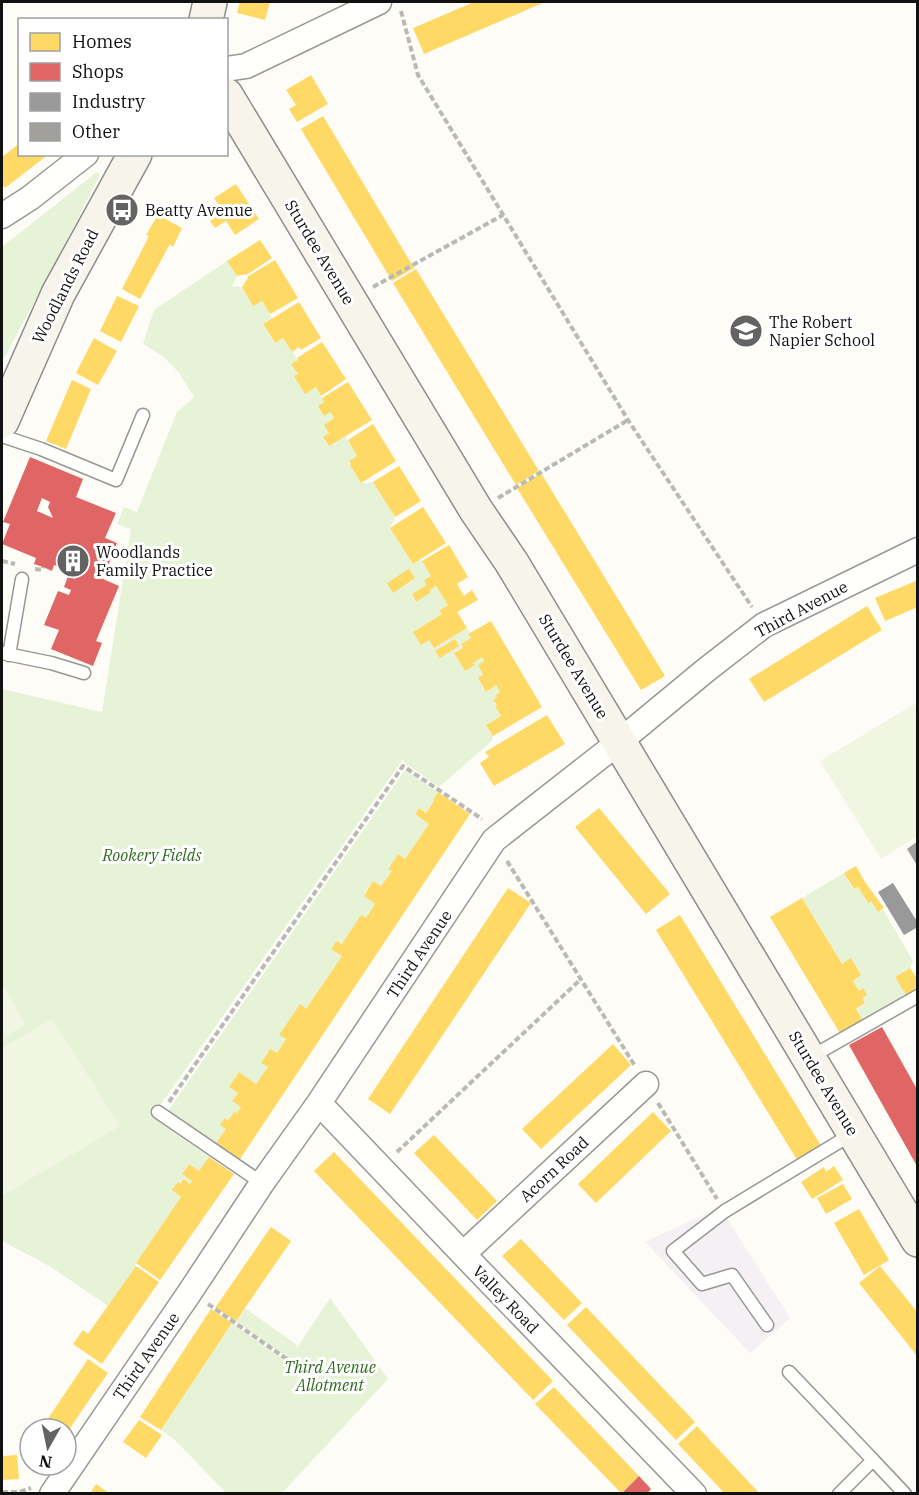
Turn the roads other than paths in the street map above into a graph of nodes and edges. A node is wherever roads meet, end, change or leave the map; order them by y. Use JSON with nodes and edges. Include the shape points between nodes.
{"nodes":[{"id":1,"x":210,"y":2,"type":"edge"},
{"id":2,"x":380,"y":2,"type":"edge"},
{"id":3,"x":206,"y":18,"type":"edge"},
{"id":4,"x":228,"y":69,"type":"edge"},
{"id":5,"x":228,"y":99,"type":"edge"},
{"id":6,"x":83,"y":156,"type":"edge"},
{"id":7,"x":134,"y":156,"type":"edge"},
{"id":8,"x":2,"y":216,"type":"edge"},
{"id":9,"x":143,"y":415,"type":"dead end"},
{"id":10,"x":2,"y":421,"type":"edge"},
{"id":11,"x":2,"y":436,"type":"edge"},
{"id":12,"x":918,"y":550,"type":"edge"},
{"id":13,"x":22,"y":579,"type":"dead end"},
{"id":14,"x":5,"y":654,"type":"edge"},
{"id":15,"x":84,"y":673,"type":"dead end"},
{"id":16,"x":619,"y":742,"type":"junction"},
{"id":17,"x":918,"y":996,"type":"edge"},
{"id":18,"x":808,"y":1059,"type":"junction"},
{"id":19,"x":646,"y":1084,"type":"road end"},
{"id":20,"x":320,"y":1103,"type":"junction"},
{"id":21,"x":159,"y":1113,"type":"road end"},
{"id":22,"x":854,"y":1133,"type":"junction"},
{"id":23,"x":262,"y":1183,"type":"junction"},
{"id":24,"x":917,"y":1238,"type":"edge"},
{"id":25,"x":463,"y":1254,"type":"junction"},
{"id":26,"x":767,"y":1325,"type":"dead end"},
{"id":27,"x":789,"y":1372,"type":"dead end"},
{"id":28,"x":873,"y":1460,"type":"junction"},
{"id":29,"x":52,"y":1494,"type":"edge"},
{"id":30,"x":694,"y":1494,"type":"edge"},
{"id":31,"x":839,"y":1494,"type":"edge"},
{"id":32,"x":904,"y":1494,"type":"edge"}],
"edges":[{"from":1,"to":3,"type":"street"},
{"from":2,"to":4,"type":"street","via":[[246,66]]},
{"from":5,"to":16,"type":"street","name":"Sturdee Avenue"},
{"from":6,"to":8,"type":"street"},
{"from":7,"to":10,"type":"street","name":"Woodlands Road","via":[[58,294]]},
{"from":9,"to":11,"type":"lane","via":[[116,480]]},
{"from":12,"to":16,"type":"street","name":"Third Avenue","via":[[764,625]]},
{"from":13,"to":14,"type":"lane"},
{"from":14,"to":15,"type":"lane"},
{"from":16,"to":18,"type":"street","name":"Sturdee Avenue"},
{"from":16,"to":20,"type":"street","name":"Third Avenue","via":[[499,837]]},
{"from":17,"to":18,"type":"lane"},
{"from":18,"to":22,"type":"street","name":"Sturdee Avenue"},
{"from":19,"to":25,"type":"street","name":"Acorn Road"},
{"from":20,"to":23,"type":"street","name":"Third Avenue"},
{"from":20,"to":25,"type":"street","name":"Valley Road"},
{"from":21,"to":23,"type":"lane"},
{"from":22,"to":24,"type":"street","name":"Sturdee Avenue"},
{"from":22,"to":26,"type":"lane","via":[[724,1211],[673,1251],[702,1284],[732,1275]]},
{"from":23,"to":29,"type":"street","name":"Third Avenue"},
{"from":25,"to":30,"type":"street","name":"Valley Road"},
{"from":27,"to":28,"type":"lane"},
{"from":28,"to":31,"type":"lane"},
{"from":28,"to":32,"type":"lane"}]}
